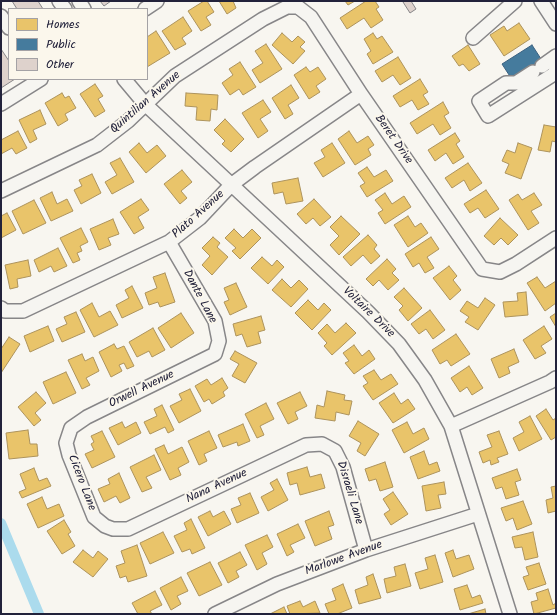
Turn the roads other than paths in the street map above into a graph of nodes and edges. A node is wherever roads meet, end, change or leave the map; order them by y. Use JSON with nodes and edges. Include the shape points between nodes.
{"nodes":[{"id":1,"x":515,"y":1,"type":"edge"},
{"id":2,"x":545,"y":3,"type":"edge"},
{"id":3,"x":287,"y":7,"type":"joint"},
{"id":4,"x":1,"y":16,"type":"edge"},
{"id":5,"x":556,"y":24,"type":"edge"},
{"id":6,"x":8,"y":26,"type":"edge"},
{"id":7,"x":473,"y":38,"type":"dead end"},
{"id":8,"x":556,"y":56,"type":"edge"},
{"id":9,"x":556,"y":70,"type":"edge"},
{"id":10,"x":39,"y":80,"type":"edge"},
{"id":11,"x":125,"y":80,"type":"edge"},
{"id":12,"x":361,"y":94,"type":"junction"},
{"id":13,"x":1,"y":104,"type":"edge"},
{"id":14,"x":145,"y":104,"type":"junction"},
{"id":15,"x":231,"y":185,"type":"junction"},
{"id":16,"x":1,"y":191,"type":"edge"},
{"id":17,"x":556,"y":238,"type":"edge"},
{"id":18,"x":169,"y":242,"type":"junction"},
{"id":19,"x":1,"y":308,"type":"edge"},
{"id":20,"x":215,"y":354,"type":"joint"},
{"id":21,"x":556,"y":378,"type":"edge"},
{"id":22,"x":451,"y":426,"type":"junction"},
{"id":23,"x":71,"y":428,"type":"joint"},
{"id":24,"x":322,"y":444,"type":"joint"},
{"id":25,"x":478,"y":514,"type":"junction"},
{"id":26,"x":113,"y":529,"type":"joint"},
{"id":27,"x":366,"y":550,"type":"junction"},
{"id":28,"x":215,"y":614,"type":"edge"},
{"id":29,"x":510,"y":614,"type":"edge"}],
"edges":[{"from":1,"to":7,"type":"street"},
{"from":2,"to":5,"type":"street"},
{"from":3,"to":12,"type":"street","name":"Beret Drive","via":[[298,6],[311,17]]},
{"from":3,"to":14,"type":"street","name":"Quintilian Avenue","via":[[263,19],[175,76]]},
{"from":4,"to":6,"type":"street"},
{"from":8,"to":9,"type":"street","via":[[516,83],[506,83],[478,101],[488,116],[554,74]]},
{"from":10,"to":13,"type":"street"},
{"from":11,"to":14,"type":"street","name":"Voltaire Drive"},
{"from":12,"to":15,"type":"street","name":"Plato Avenue"},
{"from":12,"to":17,"type":"street","name":"Beret Drive","via":[[482,269],[500,272]]},
{"from":14,"to":15,"type":"street","name":"Voltaire Drive"},
{"from":14,"to":16,"type":"street","name":"Quintilian Avenue","via":[[97,145]]},
{"from":15,"to":18,"type":"street","name":"Plato Avenue","via":[[200,218]]},
{"from":15,"to":22,"type":"street","name":"Voltaire Drive","via":[[399,344],[425,380]]},
{"from":18,"to":19,"type":"street","name":"Plato Avenue","via":[[23,311],[5,311]]},
{"from":18,"to":20,"type":"street","name":"Dante Lane","via":[[215,321],[219,341]]},
{"from":20,"to":23,"type":"street","name":"Orwell Avenue","via":[[87,417]]},
{"from":21,"to":22,"type":"street"},
{"from":22,"to":25,"type":"street","name":"Voltaire Drive"},
{"from":23,"to":26,"type":"street","name":"Cicero Lane","via":[[66,442],[69,455],[94,517]]},
{"from":24,"to":26,"type":"street","name":"Nana Avenue","via":[[306,445],[128,529]]},
{"from":24,"to":27,"type":"street","name":"Disraeli Lane","via":[[335,451],[342,467]]},
{"from":25,"to":27,"type":"street","name":"Marlowe Avenue"},
{"from":25,"to":29,"type":"street","name":"Voltaire Drive"},
{"from":27,"to":28,"type":"street","name":"Marlowe Avenue","via":[[277,584]]}]}
